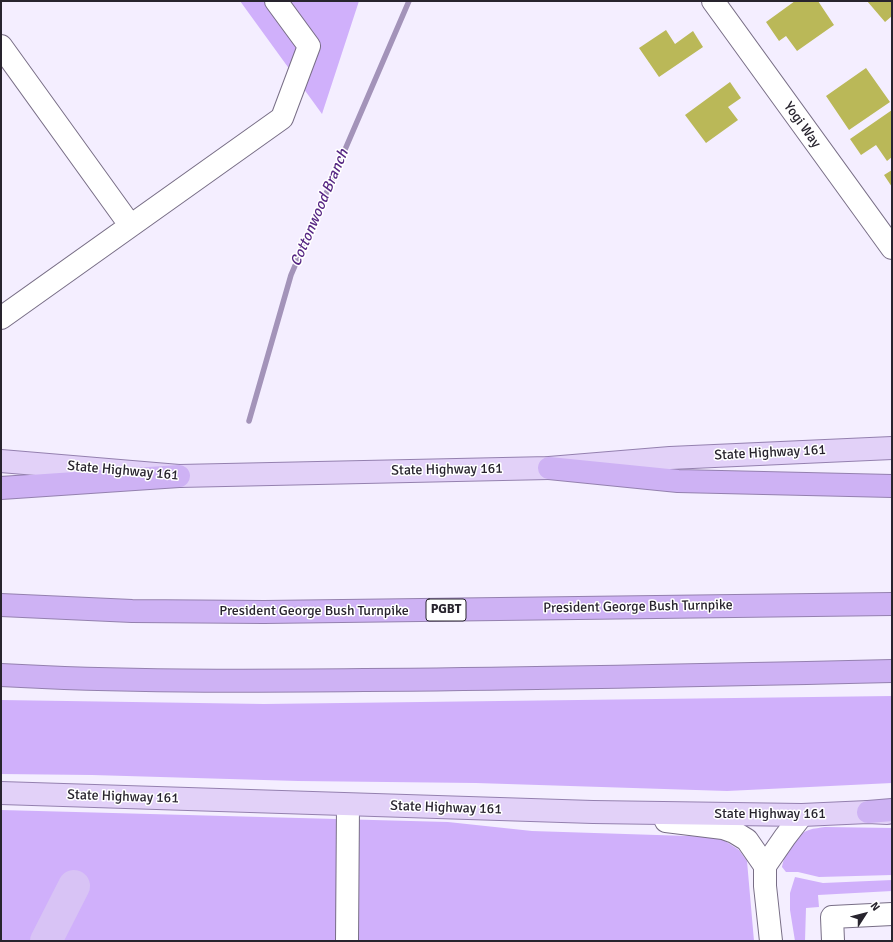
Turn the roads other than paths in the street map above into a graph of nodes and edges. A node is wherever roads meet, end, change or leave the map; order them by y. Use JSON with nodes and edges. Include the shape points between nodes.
{"nodes":[{"id":1,"x":276,"y":1,"type":"edge"},
{"id":2,"x":713,"y":1,"type":"edge"},
{"id":3,"x":1,"y":46,"type":"edge"},
{"id":4,"x":130,"y":225,"type":"junction"},
{"id":5,"x":892,"y":248,"type":"edge"},
{"id":6,"x":1,"y":318,"type":"edge"},
{"id":7,"x":892,"y":448,"type":"edge"},
{"id":8,"x":1,"y":461,"type":"edge"},
{"id":9,"x":549,"y":468,"type":"junction"},
{"id":10,"x":179,"y":476,"type":"junction"},
{"id":11,"x":892,"y":486,"type":"edge"},
{"id":12,"x":1,"y":488,"type":"edge"},
{"id":13,"x":892,"y":604,"type":"edge"},
{"id":14,"x":1,"y":605,"type":"edge"},
{"id":15,"x":892,"y":671,"type":"edge"},
{"id":16,"x":1,"y":675,"type":"edge"},
{"id":17,"x":1,"y":793,"type":"edge"},
{"id":18,"x":348,"y":804,"type":"junction"},
{"id":19,"x":892,"y":811,"type":"edge"},
{"id":20,"x":594,"y":812,"type":"junction"},
{"id":21,"x":868,"y":812,"type":"joint"},
{"id":22,"x":802,"y":815,"type":"junction"},
{"id":23,"x":765,"y":866,"type":"junction"},
{"id":24,"x":892,"y":914,"type":"edge"},
{"id":25,"x":347,"y":941,"type":"edge"},
{"id":26,"x":771,"y":941,"type":"edge"},
{"id":27,"x":833,"y":941,"type":"edge"}],
"edges":[{"from":1,"to":4,"type":"street","via":[[309,46],[282,118]]},
{"from":2,"to":5,"type":"street","name":"Yogi Way"},
{"from":3,"to":4,"type":"street"},
{"from":4,"to":6,"type":"street"},
{"from":7,"to":9,"type":"main road","name":"State Highway 161","via":[[670,458]]},
{"from":8,"to":10,"type":"main road","name":"State Highway 161"},
{"from":9,"to":10,"type":"main road","name":"State Highway 161"},
{"from":9,"to":11,"type":"highway","via":[[678,481]]},
{"from":10,"to":12,"type":"highway"},
{"from":13,"to":14,"type":"highway","name":"President George Bush Turnpike","number":"PGBT","via":[[264,612],[132,611]]},
{"from":15,"to":16,"type":"highway","via":[[268,681]]},
{"from":17,"to":18,"type":"main road","name":"State Highway 161"},
{"from":18,"to":20,"type":"main road","name":"State Highway 161"},
{"from":18,"to":25,"type":"street"},
{"from":19,"to":21,"type":"highway"},
{"from":20,"to":22,"type":"main road","name":"State Highway 161"},
{"from":20,"to":23,"type":"street","via":[[723,828],[747,840]]},
{"from":21,"to":22,"type":"main road","name":"State Highway 161"},
{"from":22,"to":23,"type":"street"},
{"from":23,"to":26,"type":"street"},
{"from":24,"to":27,"type":"street","via":[[832,917]]}]}
